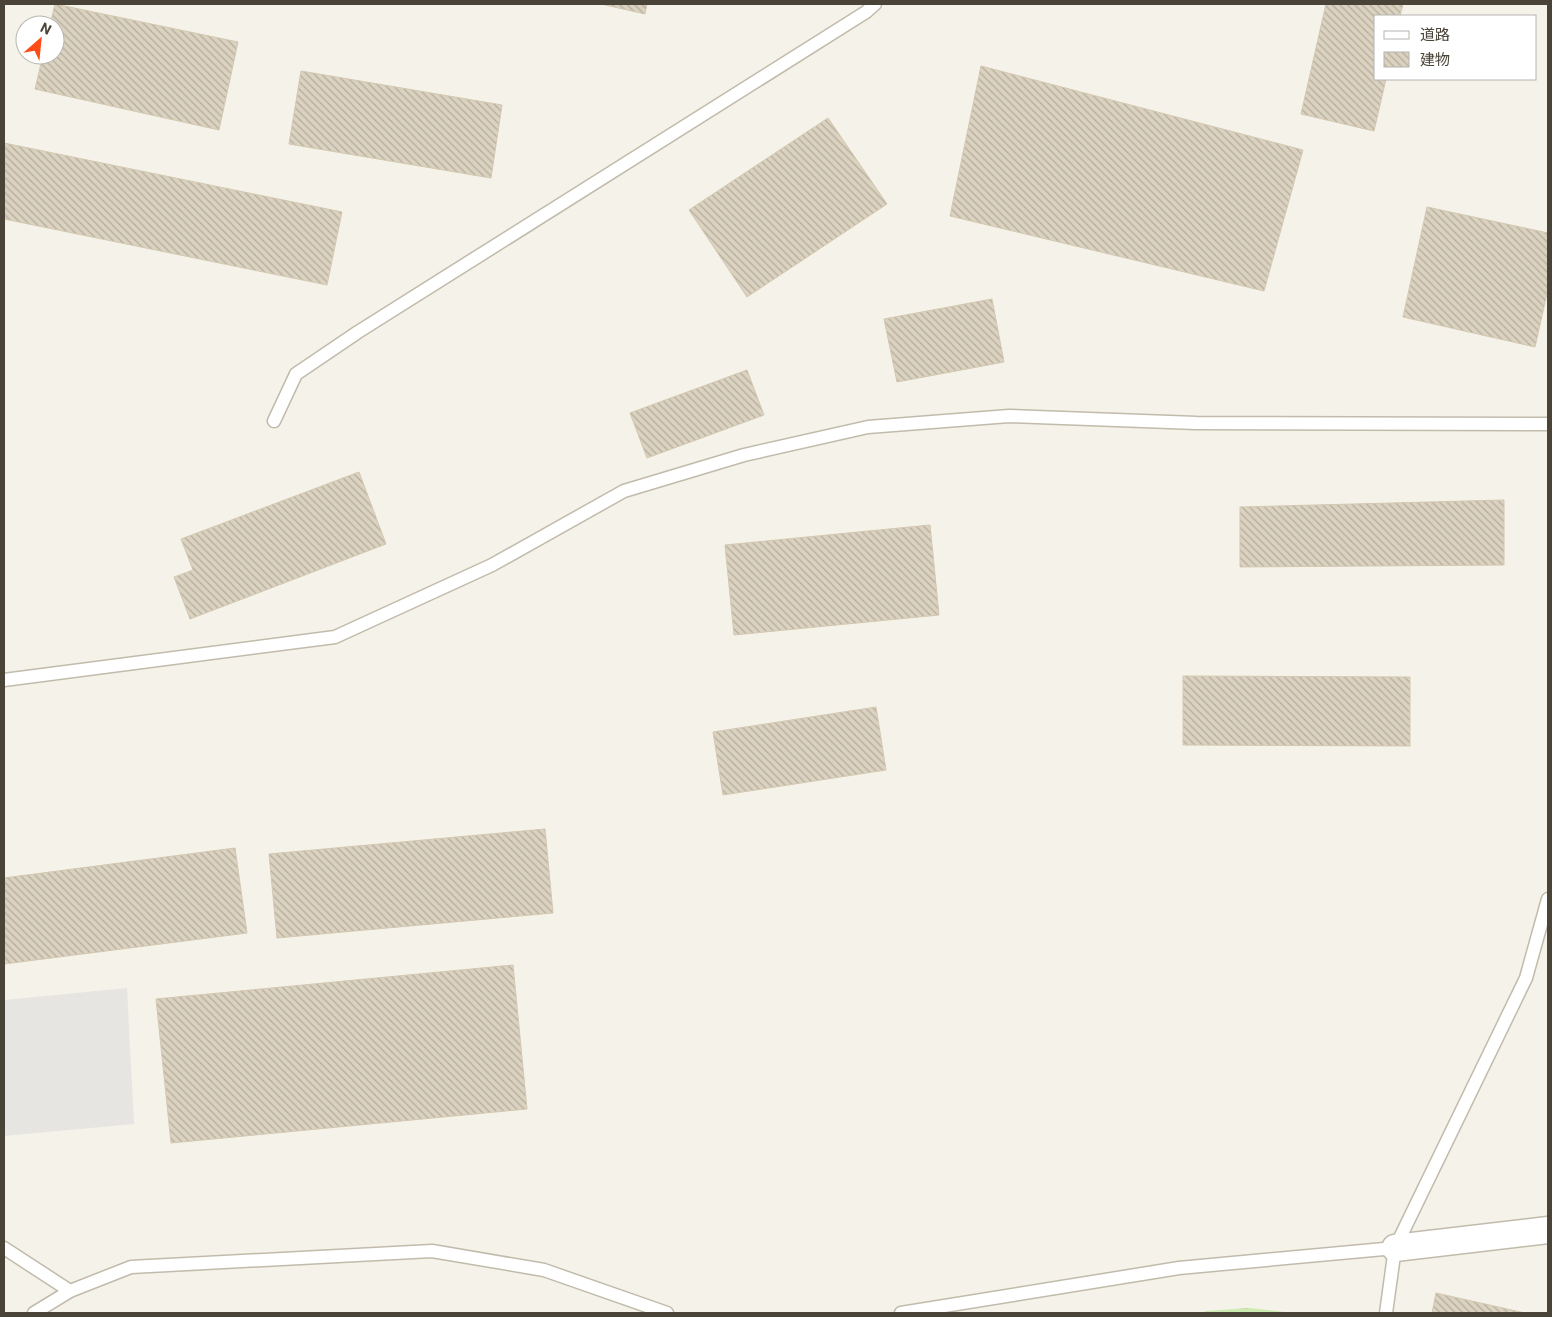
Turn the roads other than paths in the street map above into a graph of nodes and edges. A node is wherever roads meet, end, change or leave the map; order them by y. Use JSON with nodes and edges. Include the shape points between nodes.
{"nodes":[{"id":1,"x":875,"y":4,"type":"edge"},
{"id":2,"x":274,"y":421,"type":"dead end"},
{"id":3,"x":1548,"y":424,"type":"edge"},
{"id":4,"x":4,"y":680,"type":"edge"},
{"id":5,"x":1548,"y":899,"type":"edge"},
{"id":6,"x":1548,"y":1230,"type":"edge"},
{"id":7,"x":4,"y":1248,"type":"edge"},
{"id":8,"x":1395,"y":1248,"type":"junction"},
{"id":9,"x":70,"y":1291,"type":"junction"},
{"id":10,"x":34,"y":1313,"type":"edge"},
{"id":11,"x":667,"y":1313,"type":"edge"},
{"id":12,"x":901,"y":1313,"type":"edge"},
{"id":13,"x":1386,"y":1313,"type":"edge"}],
"edges":[{"from":1,"to":2,"type":"lane","via":[[296,374]]},
{"from":3,"to":4,"type":"lane","via":[[1196,423],[1009,416],[868,427],[744,454],[624,491],[492,565],[335,637]]},
{"from":5,"to":8,"type":"lane","via":[[1526,978]]},
{"from":6,"to":8,"type":"street"},
{"from":7,"to":9,"type":"lane"},
{"from":8,"to":12,"type":"lane","via":[[1179,1268]]},
{"from":8,"to":13,"type":"lane"},
{"from":9,"to":10,"type":"lane"},
{"from":9,"to":11,"type":"lane","via":[[131,1267],[432,1251],[544,1270]]}]}
